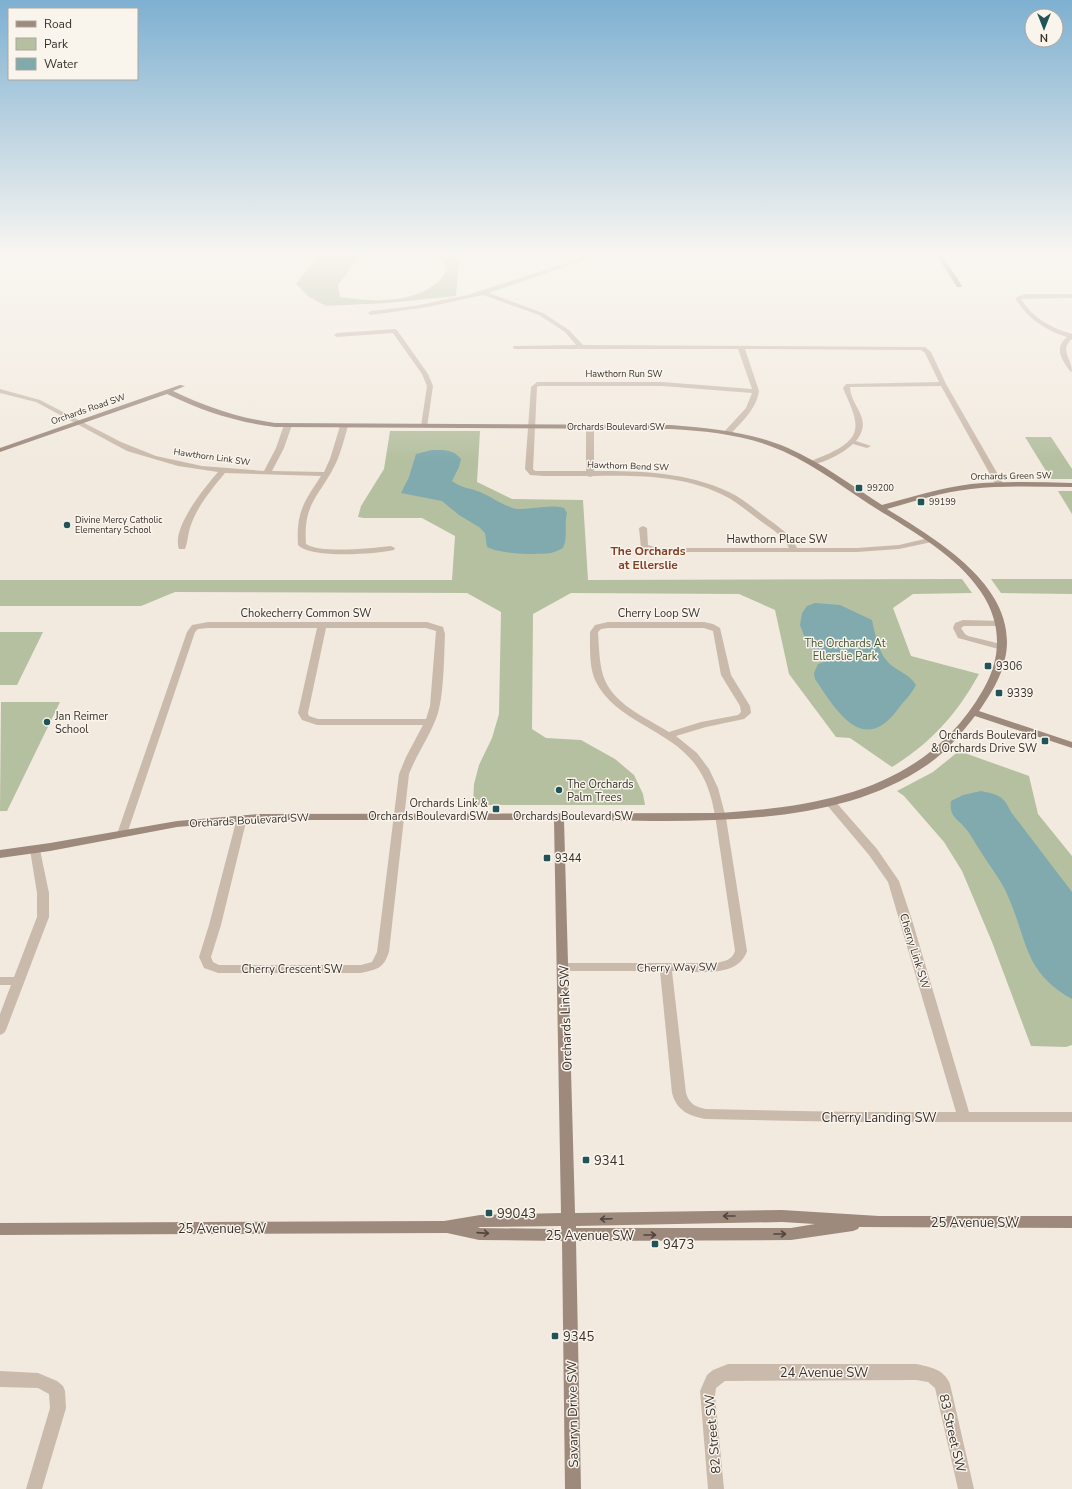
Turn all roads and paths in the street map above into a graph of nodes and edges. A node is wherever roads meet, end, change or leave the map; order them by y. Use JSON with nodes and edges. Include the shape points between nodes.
{"nodes":[{"id":1,"x":554,"y":322,"type":"edge"},
{"id":2,"x":1040,"y":322,"type":"edge"},
{"id":3,"x":337,"y":335,"type":"dead end"},
{"id":4,"x":1071,"y":338,"type":"edge"},
{"id":5,"x":515,"y":347,"type":"dead end"},
{"id":6,"x":581,"y":347,"type":"junction"},
{"id":7,"x":741,"y":348,"type":"junction"},
{"id":8,"x":1072,"y":370,"type":"edge"},
{"id":9,"x":943,"y":384,"type":"junction"},
{"id":10,"x":182,"y":386,"type":"dead end"},
{"id":11,"x":167,"y":391,"type":"junction"},
{"id":12,"x":756,"y":391,"type":"junction"},
{"id":13,"x":0,"y":392,"type":"edge"},
{"id":14,"x":79,"y":422,"type":"junction"},
{"id":15,"x":288,"y":425,"type":"junction"},
{"id":16,"x":344,"y":426,"type":"junction"},
{"id":17,"x":424,"y":426,"type":"junction"},
{"id":18,"x":533,"y":427,"type":"junction"},
{"id":19,"x":590,"y":427,"type":"junction"},
{"id":20,"x":727,"y":433,"type":"junction"},
{"id":21,"x":852,"y":442,"type":"junction"},
{"id":22,"x":866,"y":446,"type":"dead end"},
{"id":23,"x":0,"y":450,"type":"edge"},
{"id":24,"x":813,"y":464,"type":"junction"},
{"id":25,"x":224,"y":470,"type":"junction"},
{"id":26,"x":266,"y":473,"type":"junction"},
{"id":27,"x":326,"y":474,"type":"junction"},
{"id":28,"x":590,"y":475,"type":"junction"},
{"id":29,"x":1000,"y":485,"type":"junction"},
{"id":30,"x":1072,"y":485,"type":"edge"},
{"id":31,"x":881,"y":508,"type":"junction"},
{"id":32,"x":643,"y":528,"type":"dead end"},
{"id":33,"x":929,"y":540,"type":"junction"},
{"id":34,"x":182,"y":547,"type":"dead end"},
{"id":35,"x":391,"y":548,"type":"dead end"},
{"id":36,"x":794,"y":550,"type":"junction"},
{"id":37,"x":1000,"y":623,"type":"junction"},
{"id":38,"x":322,"y":625,"type":"junction"},
{"id":39,"x":1002,"y":647,"type":"junction"},
{"id":40,"x":973,"y":712,"type":"junction"},
{"id":41,"x":429,"y":722,"type":"junction"},
{"id":42,"x":669,"y":735,"type":"junction"},
{"id":43,"x":1072,"y":745,"type":"edge"},
{"id":44,"x":830,"y":802,"type":"junction"},
{"id":45,"x":399,"y":816,"type":"junction"},
{"id":46,"x":559,"y":816,"type":"junction"},
{"id":47,"x":720,"y":816,"type":"junction"},
{"id":48,"x":242,"y":818,"type":"junction"},
{"id":49,"x":122,"y":834,"type":"junction"},
{"id":50,"x":35,"y":850,"type":"junction"},
{"id":51,"x":0,"y":854,"type":"edge"},
{"id":52,"x":666,"y":967,"type":"junction"},
{"id":53,"x":564,"y":968,"type":"junction"},
{"id":54,"x":0,"y":981,"type":"edge"},
{"id":55,"x":19,"y":981,"type":"junction"},
{"id":56,"x":0,"y":1030,"type":"edge"},
{"id":57,"x":964,"y":1117,"type":"junction"},
{"id":58,"x":1072,"y":1117,"type":"edge"},
{"id":59,"x":1072,"y":1222,"type":"edge"},
{"id":60,"x":569,"y":1228,"type":"junction"},
{"id":61,"x":0,"y":1229,"type":"edge"},
{"id":62,"x":937,"y":1378,"type":"joint"},
{"id":63,"x":0,"y":1379,"type":"edge"},
{"id":64,"x":712,"y":1380,"type":"joint"},
{"id":65,"x":34,"y":1489,"type":"edge"},
{"id":66,"x":573,"y":1489,"type":"edge"},
{"id":67,"x":716,"y":1489,"type":"edge"},
{"id":68,"x":966,"y":1489,"type":"edge"}],
"edges":[{"from":1,"to":6,"type":"street","via":[[567,331]]},
{"from":2,"to":4,"type":"street"},
{"from":3,"to":17,"type":"street","via":[[395,331],[425,374],[429,384]]},
{"from":4,"to":8,"type":"street","via":[[1063,343],[1061,349]]},
{"from":5,"to":6,"type":"street"},
{"from":6,"to":7,"type":"street"},
{"from":7,"to":9,"type":"street","via":[[923,348],[928,352]]},
{"from":7,"to":12,"type":"street"},
{"from":9,"to":21,"type":"street","via":[[847,386],[860,421]]},
{"from":9,"to":29,"type":"street"},
{"from":10,"to":11,"type":"street","name":"Orchards Road SW"},
{"from":11,"to":14,"type":"street","name":"Orchards Road SW"},
{"from":11,"to":15,"type":"street","name":"Orchards Boulevard SW","via":[[222,415]]},
{"from":12,"to":18,"type":"street","name":"Hawthorn Run SW","via":[[668,384],[539,384],[534,387]]},
{"from":12,"to":20,"type":"street","via":[[750,408]]},
{"from":13,"to":14,"type":"street","name":"Hawthorn Link SW","via":[[38,401]]},
{"from":14,"to":23,"type":"street","name":"Orchards Road SW"},
{"from":14,"to":25,"type":"street","name":"Hawthorn Link SW","via":[[114,442],[146,455],[181,464]]},
{"from":15,"to":16,"type":"street","name":"Orchards Boulevard SW"},
{"from":15,"to":26,"type":"street","via":[[280,448]]},
{"from":16,"to":17,"type":"street","name":"Orchards Boulevard SW"},
{"from":16,"to":27,"type":"street","via":[[336,454]]},
{"from":17,"to":18,"type":"street","name":"Orchards Boulevard SW"},
{"from":18,"to":19,"type":"street","name":"Orchards Boulevard SW"},
{"from":18,"to":28,"type":"street","name":"Hawthorn Bend SW","via":[[529,467],[532,473]]},
{"from":19,"to":20,"type":"street","name":"Orchards Boulevard SW","via":[[672,427]]},
{"from":19,"to":28,"type":"street"},
{"from":20,"to":24,"type":"street","name":"Orchards Boulevard SW","via":[[770,444]]},
{"from":21,"to":22,"type":"street"},
{"from":21,"to":24,"type":"street"},
{"from":24,"to":31,"type":"street","name":"Orchards Boulevard SW"},
{"from":25,"to":26,"type":"street","name":"Hawthorn Link SW"},
{"from":25,"to":34,"type":"street","via":[[191,516],[182,538]]},
{"from":26,"to":27,"type":"street","name":"Hawthorn Link SW"},
{"from":27,"to":35,"type":"street","via":[[307,502],[302,515],[302,545],[318,550]]},
{"from":28,"to":36,"type":"street","name":"Hawthorn Bend SW","via":[[668,476],[705,485],[734,498],[781,533]]},
{"from":29,"to":30,"type":"street","name":"Orchards Green SW"},
{"from":29,"to":31,"type":"street","name":"Orchards Green SW","via":[[955,489]]},
{"from":31,"to":33,"type":"street","name":"Orchards Boulevard SW"},
{"from":32,"to":36,"type":"street","name":"Hawthorn Place SW","via":[[643,545],[652,549]]},
{"from":33,"to":36,"type":"street","name":"Hawthorn Place SW","via":[[880,549]]},
{"from":33,"to":37,"type":"street","name":"Orchards Boulevard SW","via":[[947,552],[974,578],[992,602]]},
{"from":37,"to":39,"type":"street","name":"Orchards Boulevard SW"},
{"from":37,"to":39,"type":"street","via":[[963,623],[958,624],[957,628],[962,637]]},
{"from":38,"to":41,"type":"street","name":"Chokecherry Common SW","via":[[427,625],[440,629],[435,706]]},
{"from":38,"to":41,"type":"street","via":[[304,718],[317,722]]},
{"from":38,"to":49,"type":"street","name":"Chokecherry Common SW","via":[[208,625],[193,629]]},
{"from":39,"to":40,"type":"street","name":"Orchards Boulevard SW","via":[[999,670]]},
{"from":40,"to":43,"type":"street"},
{"from":40,"to":44,"type":"street","name":"Orchards Boulevard SW","via":[[945,745],[919,765],[885,784]]},
{"from":41,"to":45,"type":"street","name":"Chokecherry Common SW","via":[[406,767]]},
{"from":42,"to":42,"type":"street","name":"Cherry Loop SW","via":[[700,725],[741,717],[746,713],[745,706],[726,675],[718,634],[714,628],[704,625],[598,627],[594,632],[596,667],[604,696]]},
{"from":42,"to":47,"type":"street","name":"Cherry Loop SW","via":[[701,764],[713,786]]},
{"from":44,"to":47,"type":"street","name":"Orchards Boulevard SW","via":[[783,811]]},
{"from":44,"to":57,"type":"street","name":"Cherry Link SW","via":[[877,857],[893,881]]},
{"from":45,"to":46,"type":"street","name":"Orchards Boulevard SW"},
{"from":45,"to":48,"type":"street","name":"Orchards Boulevard SW"},
{"from":45,"to":48,"type":"street","name":"Cherry Crescent SW","via":[[383,952],[376,965],[361,969],[218,969],[208,965],[205,957],[216,925]]},
{"from":46,"to":47,"type":"street","name":"Orchards Boulevard SW"},
{"from":46,"to":53,"type":"street","name":"Orchards Link SW"},
{"from":47,"to":52,"type":"street","name":"Cherry Way SW","via":[[742,951],[740,958],[726,966]]},
{"from":48,"to":49,"type":"street","name":"Orchards Boulevard SW","via":[[178,824]]},
{"from":49,"to":50,"type":"street","name":"Orchards Boulevard SW"},
{"from":50,"to":51,"type":"street","name":"Orchards Boulevard SW"},
{"from":50,"to":55,"type":"street","via":[[44,909],[39,930]]},
{"from":52,"to":53,"type":"street","name":"Cherry Way SW"},
{"from":52,"to":57,"type":"street","name":"Cherry Landing SW","via":[[679,1093],[686,1108],[691,1111],[706,1114]]},
{"from":53,"to":60,"type":"street","name":"Orchards Link SW"},
{"from":54,"to":55,"type":"street"},
{"from":55,"to":56,"type":"street"},
{"from":57,"to":58,"type":"street","name":"Cherry Landing SW"},
{"from":59,"to":60,"type":"street","name":"25 Avenue SW","via":[[879,1222],[791,1234]]},
{"from":60,"to":61,"type":"street","name":"25 Avenue SW","via":[[479,1234],[444,1227]]},
{"from":60,"to":66,"type":"street","name":"Savaryn Drive SW"},
{"from":62,"to":64,"type":"street","name":"24 Avenue SW","via":[[916,1372],[728,1372]]},
{"from":62,"to":68,"type":"street","name":"83 Street SW","via":[[944,1390]]},
{"from":63,"to":65,"type":"street","via":[[32,1379],[48,1384],[57,1391],[58,1408]]},
{"from":64,"to":67,"type":"street","name":"82 Street SW","via":[[707,1396]]}]}
